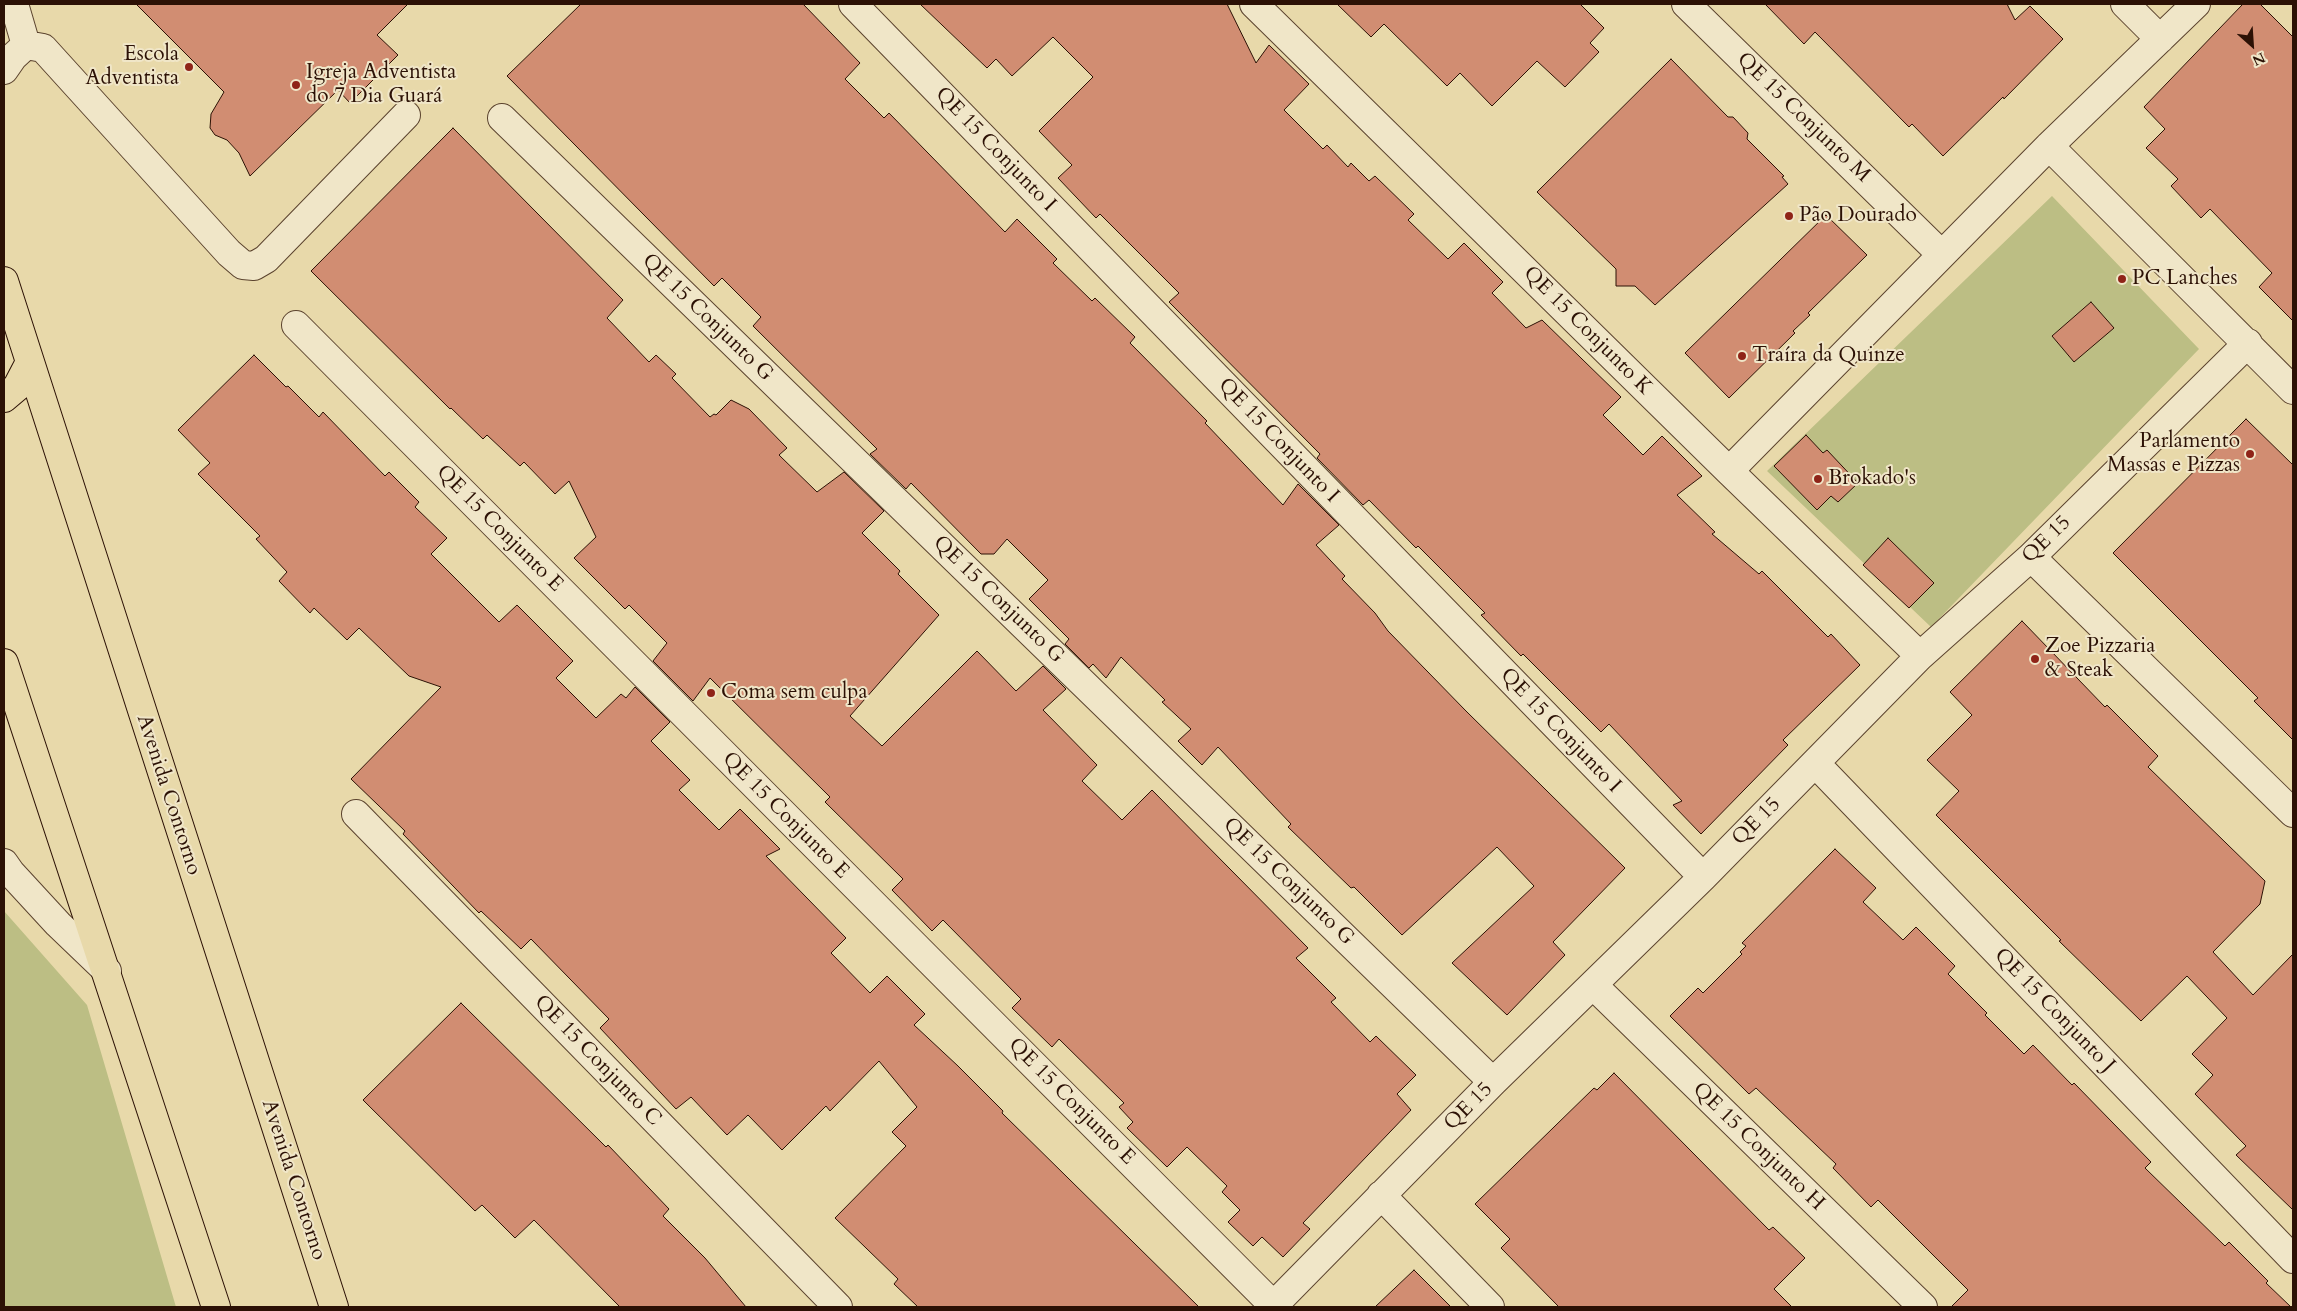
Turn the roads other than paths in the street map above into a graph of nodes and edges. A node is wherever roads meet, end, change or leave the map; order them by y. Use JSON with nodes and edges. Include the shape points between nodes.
{"nodes":[{"id":1,"x":14,"y":4,"type":"edge"},
{"id":2,"x":853,"y":4,"type":"edge"},
{"id":3,"x":1254,"y":4,"type":"edge"},
{"id":4,"x":1686,"y":4,"type":"edge"},
{"id":5,"x":2125,"y":4,"type":"edge"},
{"id":6,"x":2196,"y":4,"type":"edge"},
{"id":7,"x":2160,"y":39,"type":"junction"},
{"id":8,"x":26,"y":45,"type":"junction"},
{"id":9,"x":4,"y":70,"type":"edge"},
{"id":10,"x":406,"y":115,"type":"dead end"},
{"id":11,"x":502,"y":118,"type":"dead end"},
{"id":12,"x":2049,"y":146,"type":"junction"},
{"id":13,"x":1941,"y":254,"type":"junction"},
{"id":14,"x":4,"y":282,"type":"edge"},
{"id":15,"x":296,"y":325,"type":"dead end"},
{"id":16,"x":2248,"y":343,"type":"junction"},
{"id":17,"x":30,"y":362,"type":"junction"},
{"id":18,"x":2293,"y":390,"type":"edge"},
{"id":19,"x":4,"y":398,"type":"edge"},
{"id":20,"x":1729,"y":471,"type":"junction"},
{"id":21,"x":2031,"y":557,"type":"junction"},
{"id":22,"x":1920,"y":656,"type":"junction"},
{"id":23,"x":4,"y":663,"type":"edge"},
{"id":24,"x":1815,"y":763,"type":"junction"},
{"id":25,"x":2293,"y":813,"type":"edge"},
{"id":26,"x":356,"y":814,"type":"dead end"},
{"id":27,"x":4,"y":863,"type":"edge"},
{"id":28,"x":1703,"y":877,"type":"junction"},
{"id":29,"x":107,"y":971,"type":"junction"},
{"id":30,"x":1594,"y":986,"type":"junction"},
{"id":31,"x":1493,"y":1082,"type":"junction"},
{"id":32,"x":1381,"y":1196,"type":"junction"},
{"id":33,"x":2293,"y":1259,"type":"edge"},
{"id":34,"x":1273,"y":1306,"type":"edge"},
{"id":35,"x":216,"y":1307,"type":"edge"},
{"id":36,"x":334,"y":1307,"type":"edge"},
{"id":37,"x":838,"y":1307,"type":"edge"},
{"id":38,"x":1490,"y":1307,"type":"edge"},
{"id":39,"x":1923,"y":1307,"type":"edge"}],
"edges":[{"from":1,"to":8,"type":"street"},
{"from":2,"to":28,"type":"street","name":"QE 15 Conjunto I"},
{"from":3,"to":20,"type":"street","name":"QE 15 Conjunto K"},
{"from":4,"to":13,"type":"street","name":"QE 15 Conjunto M"},
{"from":5,"to":7,"type":"street"},
{"from":6,"to":7,"type":"street"},
{"from":7,"to":12,"type":"street"},
{"from":8,"to":9,"type":"street"},
{"from":8,"to":10,"type":"street","via":[[43,48],[243,265],[254,266],[266,259]]},
{"from":11,"to":31,"type":"street","name":"QE 15 Conjunto G"},
{"from":12,"to":13,"type":"street"},
{"from":12,"to":16,"type":"street"},
{"from":13,"to":20,"type":"street"},
{"from":14,"to":17,"type":"main road","name":"Avenida Contorno"},
{"from":15,"to":34,"type":"street","name":"QE 15 Conjunto E"},
{"from":16,"to":18,"type":"street"},
{"from":16,"to":21,"type":"street","name":"QE 15"},
{"from":17,"to":19,"type":"main road","via":[[16,387]]},
{"from":17,"to":36,"type":"main road","name":"Avenida Contorno"},
{"from":20,"to":22,"type":"street","name":"QE 15 Conjunto K"},
{"from":21,"to":22,"type":"street","name":"QE 15"},
{"from":21,"to":25,"type":"street"},
{"from":22,"to":24,"type":"street","name":"QE 15"},
{"from":23,"to":29,"type":"main road"},
{"from":24,"to":28,"type":"street","name":"QE 15"},
{"from":24,"to":33,"type":"street","name":"QE 15 Conjunto J"},
{"from":26,"to":37,"type":"street","name":"QE 15 Conjunto C"},
{"from":27,"to":29,"type":"street","via":[[58,924]]},
{"from":28,"to":30,"type":"street","name":"QE 15"},
{"from":29,"to":35,"type":"main road"},
{"from":30,"to":31,"type":"street","name":"QE 15"},
{"from":30,"to":39,"type":"street","name":"QE 15 Conjunto H"},
{"from":31,"to":32,"type":"street","name":"QE 15"},
{"from":32,"to":34,"type":"street","name":"QE 15"},
{"from":32,"to":38,"type":"street"}]}
